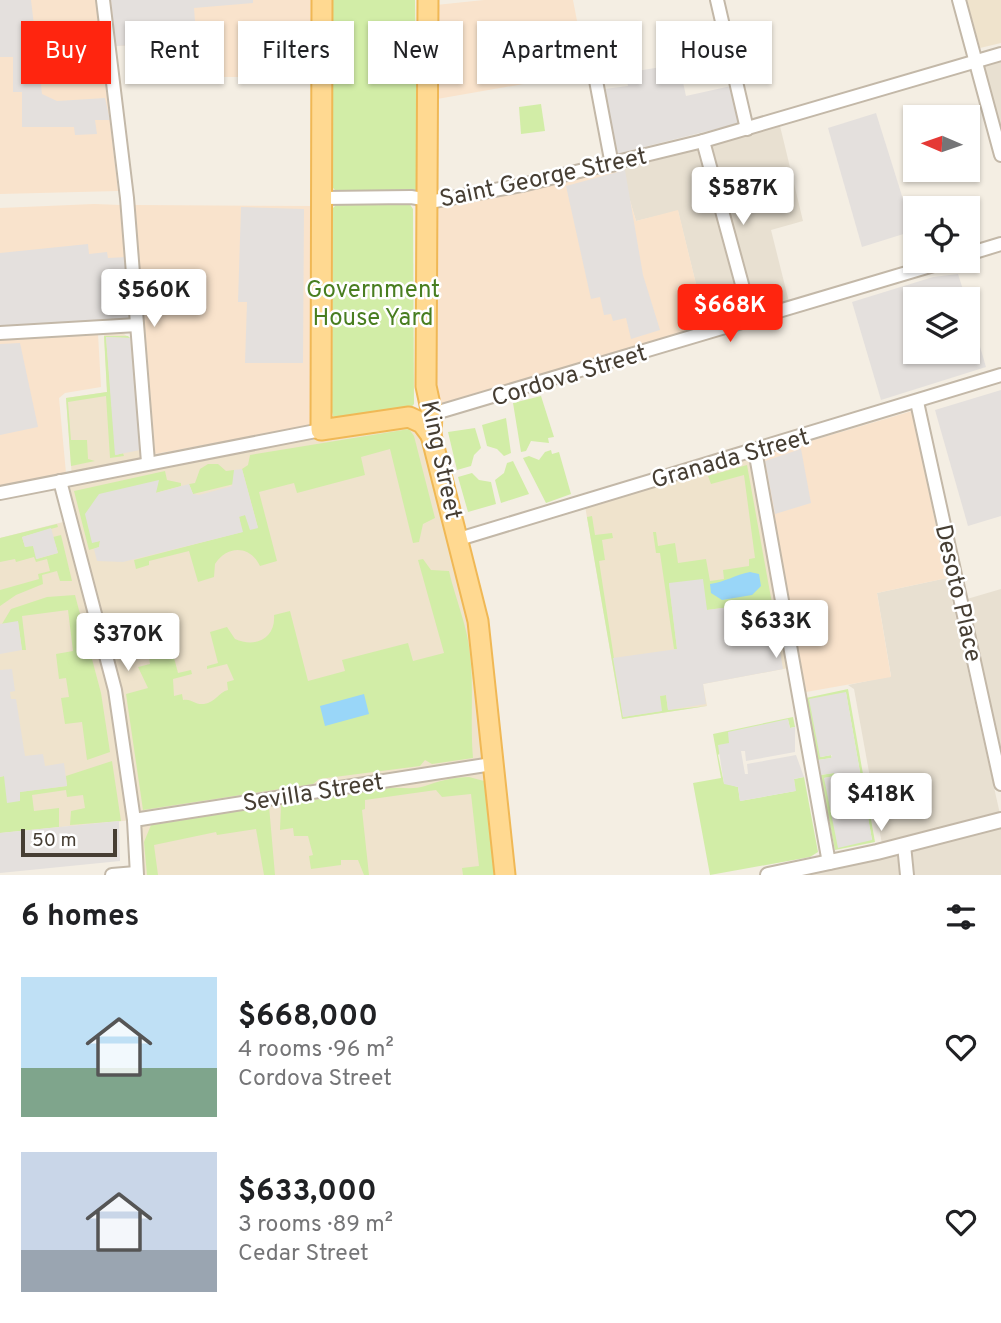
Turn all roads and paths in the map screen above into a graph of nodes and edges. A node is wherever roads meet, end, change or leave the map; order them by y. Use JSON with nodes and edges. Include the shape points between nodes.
{"nodes":[{"id":1,"x":103,"y":0,"type":"edge"},
{"id":2,"x":322,"y":0,"type":"edge"},
{"id":3,"x":428,"y":0,"type":"edge"},
{"id":4,"x":717,"y":0,"type":"edge"},
{"id":5,"x":959,"y":0,"type":"edge"},
{"id":6,"x":1001,"y":54,"type":"edge"},
{"id":7,"x":975,"y":62,"type":"junction"},
{"id":8,"x":597,"y":84,"type":"edge"},
{"id":9,"x":747,"y":129,"type":"junction"},
{"id":10,"x":704,"y":141,"type":"junction"},
{"id":11,"x":1001,"y":155,"type":"edge"},
{"id":12,"x":612,"y":166,"type":"junction"},
{"id":13,"x":323,"y":198,"type":"junction"},
{"id":14,"x":428,"y":201,"type":"junction"},
{"id":15,"x":1001,"y":244,"type":"edge"},
{"id":16,"x":980,"y":250,"type":"edge"},
{"id":17,"x":908,"y":273,"type":"edge"},
{"id":18,"x":752,"y":321,"type":"junction"},
{"id":19,"x":137,"y":325,"type":"junction"},
{"id":20,"x":0,"y":333,"type":"edge"},
{"id":21,"x":1001,"y":375,"type":"edge"},
{"id":22,"x":426,"y":386,"type":"junction"},
{"id":23,"x":917,"y":402,"type":"junction"},
{"id":24,"x":432,"y":414,"type":"junction"},
{"id":25,"x":409,"y":417,"type":"junction"},
{"id":26,"x":321,"y":430,"type":"junction"},
{"id":27,"x":431,"y":435,"type":"junction"},
{"id":28,"x":755,"y":450,"type":"junction"},
{"id":29,"x":148,"y":462,"type":"junction"},
{"id":30,"x":60,"y":481,"type":"junction"},
{"id":31,"x":0,"y":493,"type":"edge"},
{"id":32,"x":459,"y":540,"type":"junction"},
{"id":33,"x":492,"y":764,"type":"junction"},
{"id":34,"x":1001,"y":784,"type":"edge"},
{"id":35,"x":134,"y":820,"type":"junction"},
{"id":36,"x":1001,"y":820,"type":"edge"},
{"id":37,"x":904,"y":845,"type":"junction"},
{"id":38,"x":830,"y":863,"type":"junction"},
{"id":39,"x":136,"y":874,"type":"edge"},
{"id":40,"x":112,"y":875,"type":"edge"},
{"id":41,"x":505,"y":875,"type":"edge"},
{"id":42,"x":768,"y":875,"type":"edge"},
{"id":43,"x":907,"y":875,"type":"edge"}],
"edges":[{"from":1,"to":19,"type":"street"},
{"from":2,"to":13,"type":"main road"},
{"from":3,"to":14,"type":"main road","name":"King Street"},
{"from":4,"to":9,"type":"street"},
{"from":5,"to":7,"type":"street"},
{"from":6,"to":7,"type":"street","name":"Saint George Street"},
{"from":7,"to":9,"type":"street","name":"Saint George Street"},
{"from":7,"to":11,"type":"street"},
{"from":8,"to":12,"type":"street"},
{"from":9,"to":10,"type":"street","name":"Saint George Street"},
{"from":10,"to":12,"type":"street","name":"Saint George Street"},
{"from":10,"to":18,"type":"street"},
{"from":12,"to":14,"type":"street","name":"Saint George Street"},
{"from":13,"to":14,"type":"street","name":"Saint George Street","via":[[411,197]]},
{"from":13,"to":26,"type":"main road"},
{"from":14,"to":22,"type":"main road","name":"King Street"},
{"from":15,"to":16,"type":"street"},
{"from":17,"to":18,"type":"street","name":"Cordova Street"},
{"from":18,"to":24,"type":"street","name":"Cordova Street"},
{"from":19,"to":20,"type":"street"},
{"from":19,"to":29,"type":"street"},
{"from":21,"to":23,"type":"street","name":"Granada Street"},
{"from":22,"to":24,"type":"main road","name":"King Street"},
{"from":22,"to":25,"type":"main road","via":[[418,408]]},
{"from":23,"to":28,"type":"street","name":"Granada Street"},
{"from":23,"to":34,"type":"street","name":"Desoto Place"},
{"from":24,"to":27,"type":"main road","name":"King Street"},
{"from":25,"to":26,"type":"main road"},
{"from":25,"to":27,"type":"main road","via":[[422,423]]},
{"from":26,"to":29,"type":"street"},
{"from":27,"to":32,"type":"main road","name":"King Street"},
{"from":28,"to":32,"type":"street","name":"Granada Street"},
{"from":28,"to":38,"type":"street"},
{"from":29,"to":30,"type":"street"},
{"from":30,"to":31,"type":"street"},
{"from":30,"to":35,"type":"street","via":[[115,690]]},
{"from":32,"to":33,"type":"main road","name":"King Street","via":[[482,644]]},
{"from":33,"to":35,"type":"street","name":"Sevilla Street"},
{"from":33,"to":41,"type":"main road","name":"King Street"},
{"from":35,"to":39,"type":"street"},
{"from":36,"to":37,"type":"street"},
{"from":37,"to":38,"type":"street"},
{"from":37,"to":43,"type":"street"},
{"from":38,"to":42,"type":"street"},
{"from":39,"to":40,"type":"street"}]}
